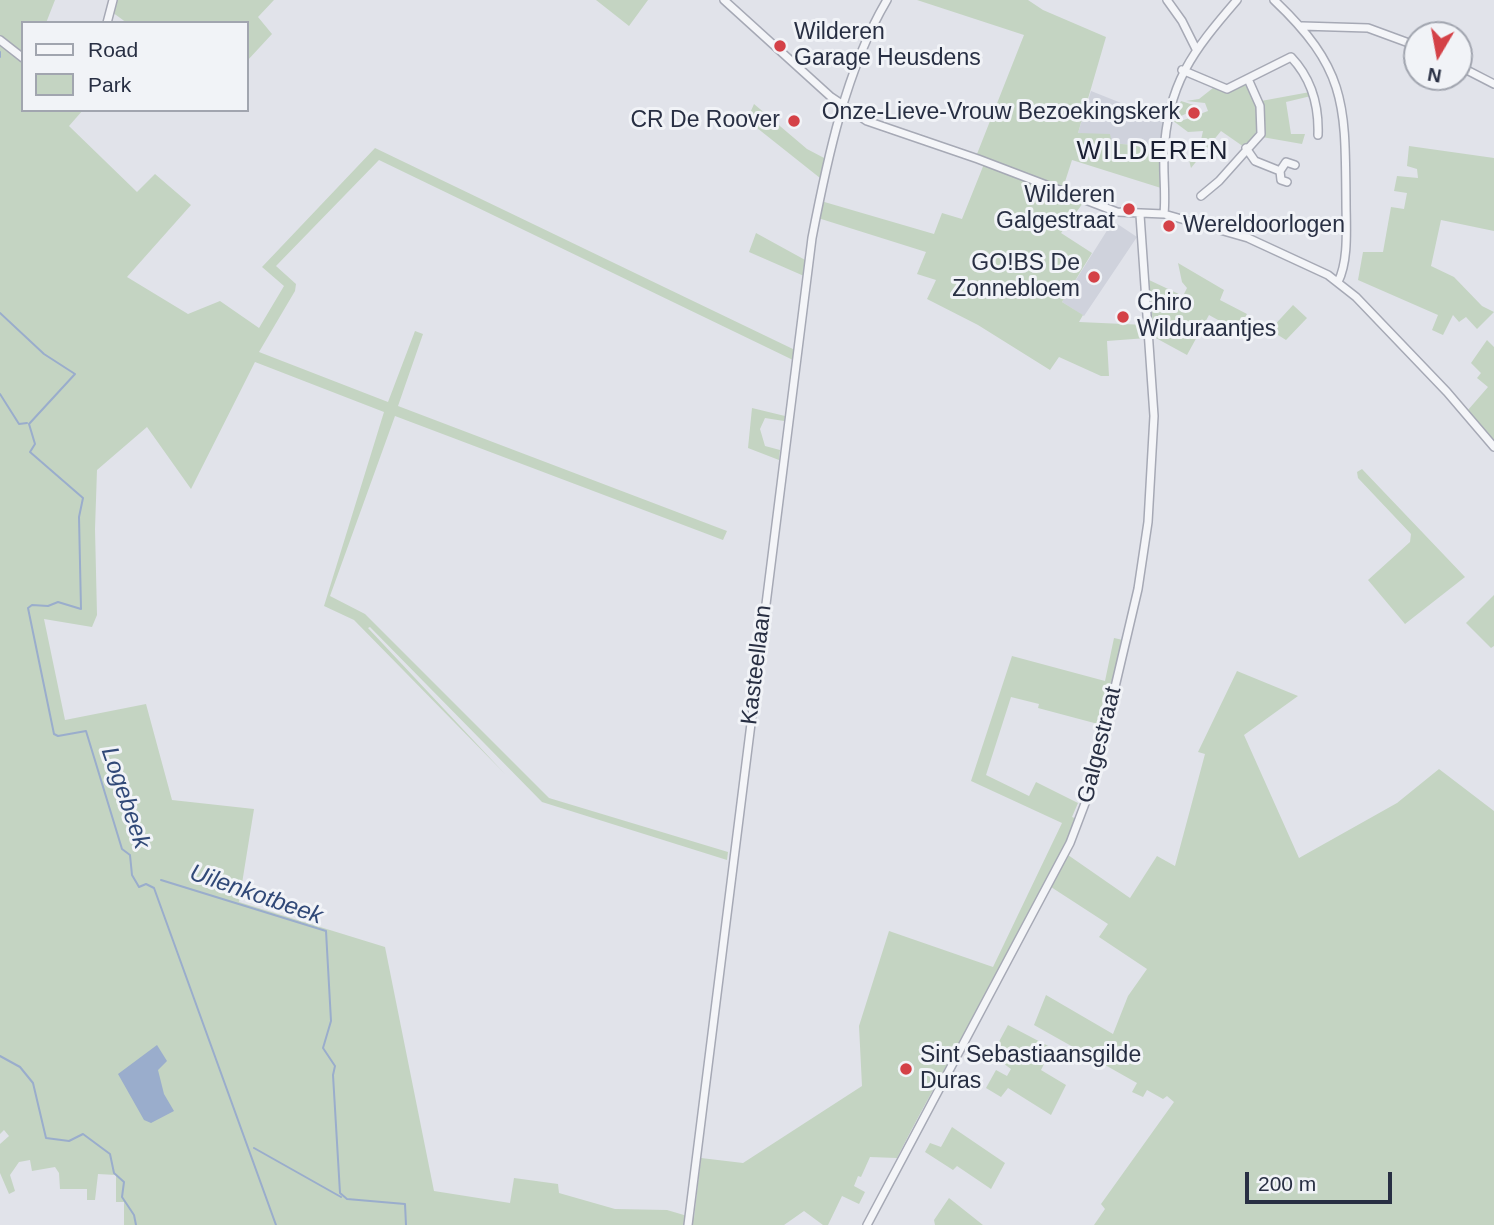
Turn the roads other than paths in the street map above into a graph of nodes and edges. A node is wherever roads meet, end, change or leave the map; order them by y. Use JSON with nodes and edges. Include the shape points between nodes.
{"nodes":[{"id":1,"x":113,"y":0,"type":"edge"},
{"id":2,"x":724,"y":0,"type":"edge"},
{"id":3,"x":887,"y":0,"type":"edge"},
{"id":4,"x":1167,"y":0,"type":"edge"},
{"id":5,"x":1237,"y":0,"type":"edge"},
{"id":6,"x":1274,"y":0,"type":"edge"},
{"id":7,"x":108,"y":21,"type":"edge"},
{"id":8,"x":1302,"y":26,"type":"junction"},
{"id":9,"x":0,"y":40,"type":"edge"},
{"id":10,"x":1403,"y":41,"type":"edge"},
{"id":11,"x":1196,"y":49,"type":"junction"},
{"id":12,"x":21,"y":56,"type":"edge"},
{"id":13,"x":1182,"y":70,"type":"junction"},
{"id":14,"x":1473,"y":73,"type":"edge"},
{"id":15,"x":1248,"y":79,"type":"junction"},
{"id":16,"x":1494,"y":84,"type":"edge"},
{"id":17,"x":844,"y":108,"type":"junction"},
{"id":18,"x":1318,"y":135,"type":"dead end"},
{"id":19,"x":1246,"y":148,"type":"junction"},
{"id":20,"x":1295,"y":165,"type":"dead end"},
{"id":21,"x":1280,"y":171,"type":"junction"},
{"id":22,"x":1287,"y":182,"type":"dead end"},
{"id":23,"x":1201,"y":195,"type":"dead end"},
{"id":24,"x":1164,"y":214,"type":"junction"},
{"id":25,"x":1140,"y":215,"type":"junction"},
{"id":26,"x":1338,"y":282,"type":"junction"},
{"id":27,"x":1494,"y":447,"type":"edge"},
{"id":28,"x":688,"y":1225,"type":"edge"},
{"id":29,"x":867,"y":1225,"type":"edge"}],
"edges":[{"from":1,"to":7,"type":"street"},
{"from":2,"to":17,"type":"street"},
{"from":3,"to":17,"type":"street","name":"Kasteellaan","via":[[864,45]]},
{"from":4,"to":11,"type":"street"},
{"from":5,"to":11,"type":"street"},
{"from":6,"to":8,"type":"street"},
{"from":8,"to":10,"type":"street","via":[[1368,28]]},
{"from":8,"to":26,"type":"street","via":[[1327,63],[1343,106],[1345,239]]},
{"from":9,"to":12,"type":"street"},
{"from":11,"to":13,"type":"street"},
{"from":13,"to":15,"type":"street","via":[[1222,90]]},
{"from":13,"to":24,"type":"street","via":[[1166,128]]},
{"from":14,"to":16,"type":"street"},
{"from":15,"to":18,"type":"street","via":[[1291,57],[1316,103]]},
{"from":15,"to":19,"type":"street","via":[[1263,125],[1259,138]]},
{"from":17,"to":25,"type":"street","via":[[878,125],[1106,208]]},
{"from":17,"to":28,"type":"street","name":"Kasteellaan","via":[[812,238]]},
{"from":19,"to":21,"type":"street","via":[[1255,161]]},
{"from":19,"to":23,"type":"street"},
{"from":20,"to":21,"type":"street","via":[[1286,162]]},
{"from":21,"to":22,"type":"street","via":[[1281,180]]},
{"from":24,"to":25,"type":"street"},
{"from":24,"to":26,"type":"street","via":[[1248,238]]},
{"from":25,"to":29,"type":"street","name":"Galgestraat","via":[[1152,380],[1151,496],[1138,589],[1093,785],[1070,843]]},
{"from":26,"to":27,"type":"street","via":[[1447,391]]}]}
